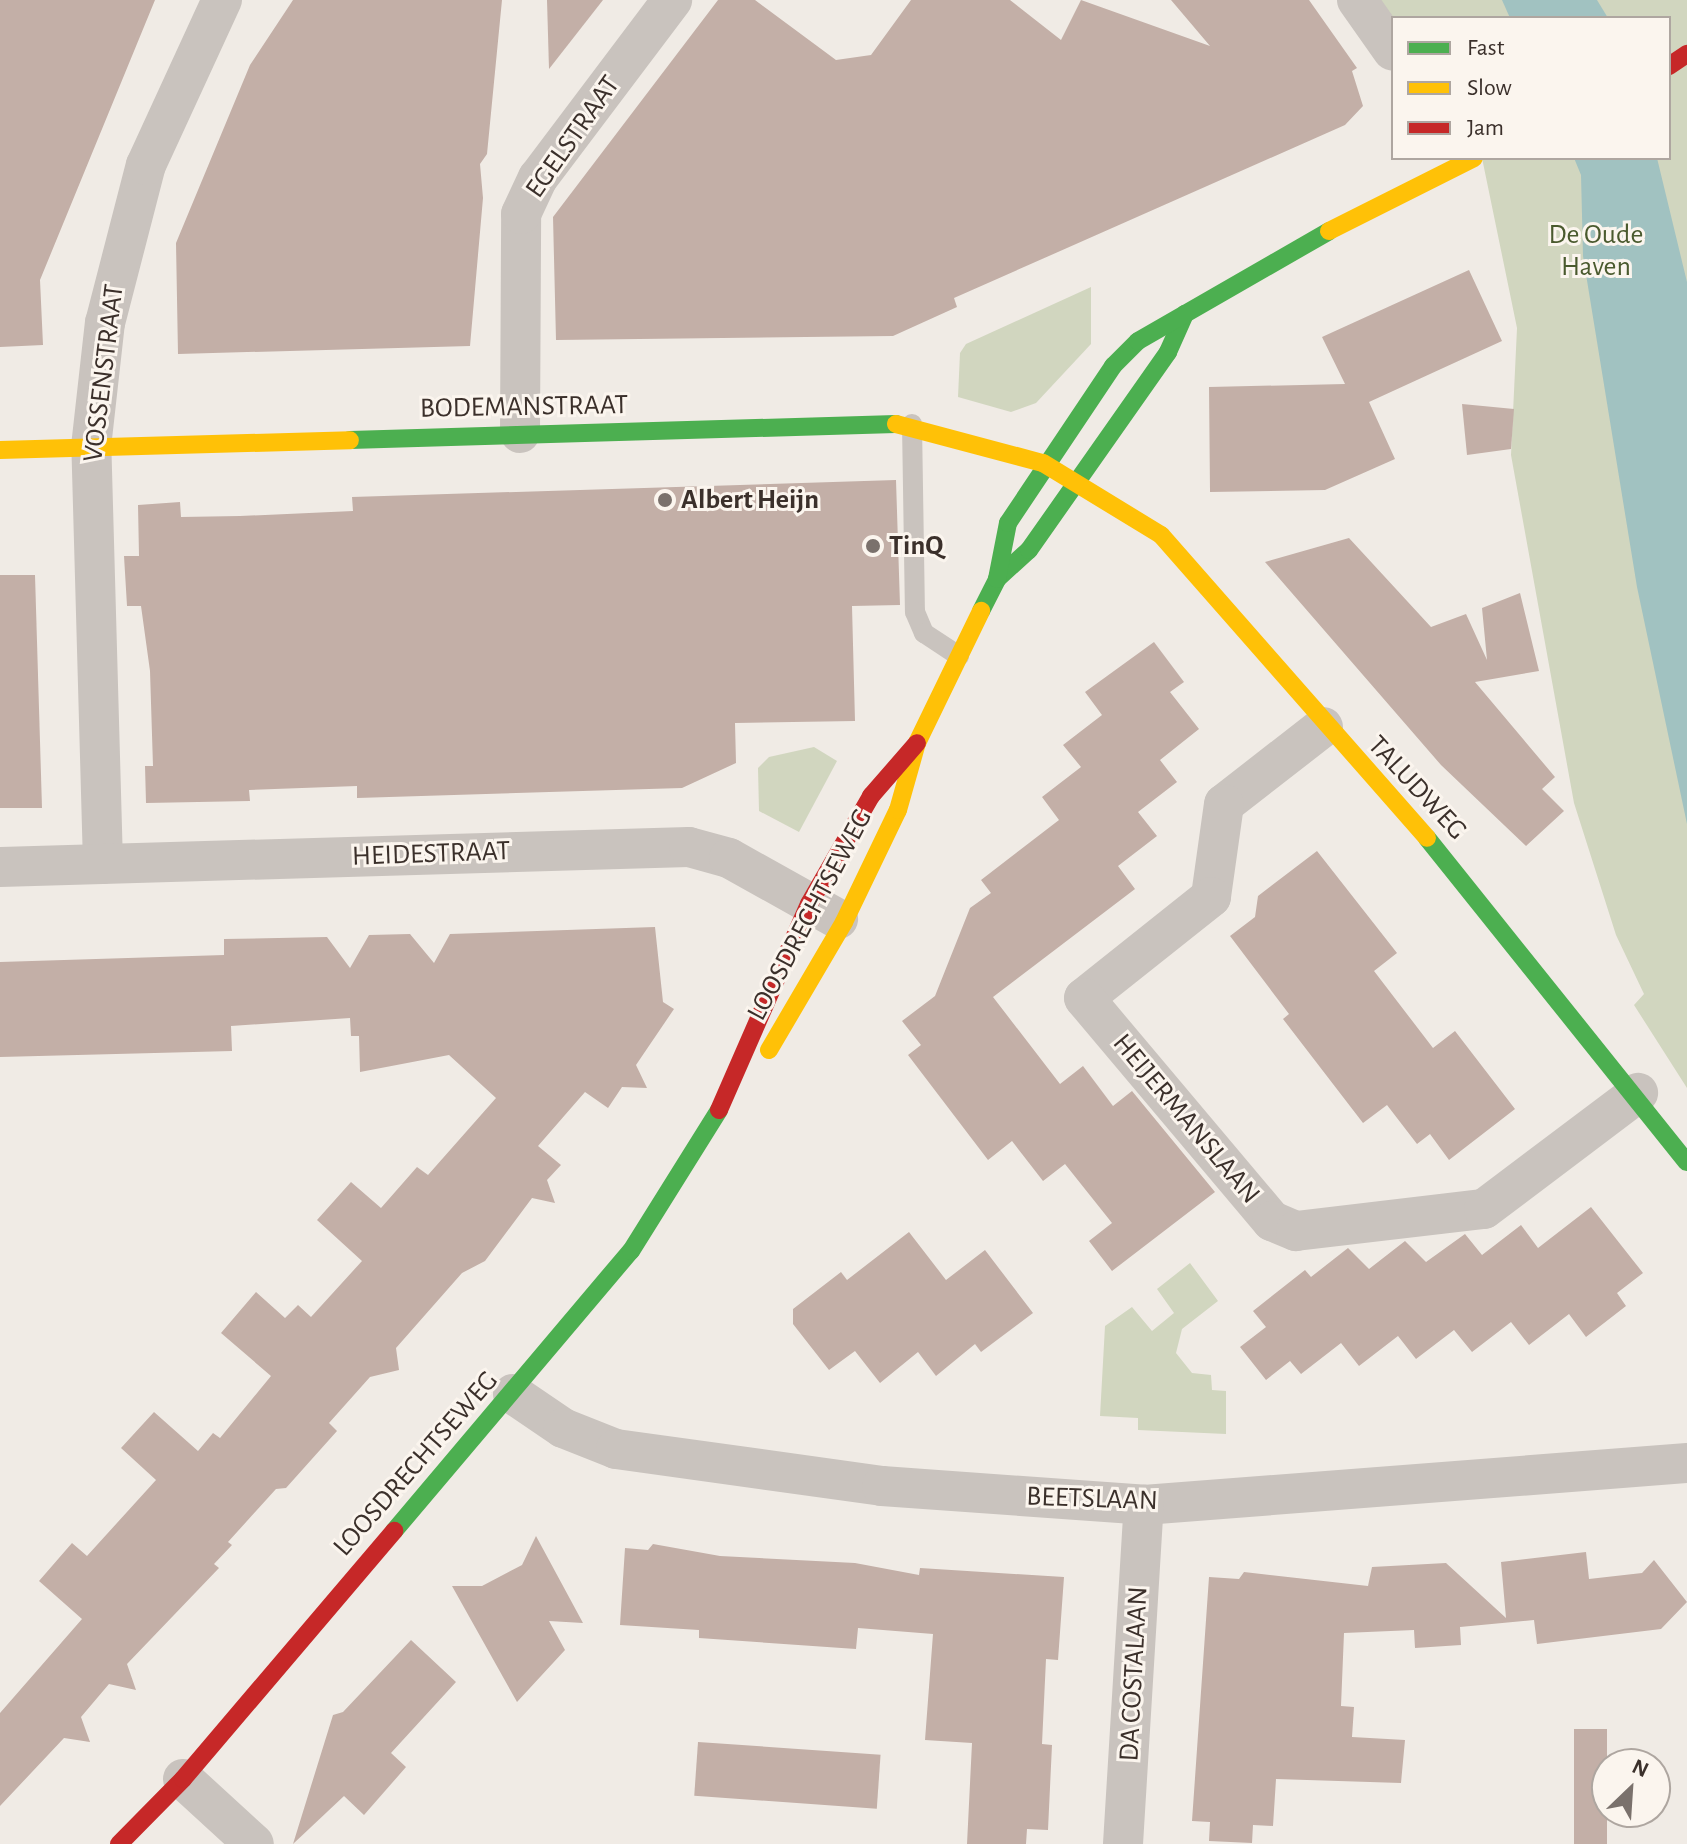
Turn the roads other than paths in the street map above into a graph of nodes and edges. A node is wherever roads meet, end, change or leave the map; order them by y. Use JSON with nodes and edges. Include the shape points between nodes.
{"nodes":[{"id":1,"x":222,"y":0,"type":"edge"},
{"id":2,"x":672,"y":0,"type":"edge"},
{"id":3,"x":1357,"y":0,"type":"edge"},
{"id":4,"x":1391,"y":48,"type":"edge"},
{"id":5,"x":1458,"y":161,"type":"edge"},
{"id":6,"x":1185,"y":314,"type":"junction"},
{"id":7,"x":912,"y":424,"type":"junction"},
{"id":8,"x":520,"y":433,"type":"junction"},
{"id":9,"x":91,"y":447,"type":"junction"},
{"id":10,"x":0,"y":450,"type":"edge"},
{"id":11,"x":1043,"y":463,"type":"junction"},
{"id":12,"x":1075,"y":482,"type":"junction"},
{"id":13,"x":997,"y":579,"type":"junction"},
{"id":14,"x":959,"y":656,"type":"junction"},
{"id":15,"x":1323,"y":727,"type":"junction"},
{"id":16,"x":917,"y":743,"type":"junction"},
{"id":17,"x":103,"y":864,"type":"junction"},
{"id":18,"x":0,"y":867,"type":"edge"},
{"id":19,"x":809,"y":904,"type":"junction"},
{"id":20,"x":844,"y":922,"type":"junction"},
{"id":21,"x":1638,"y":1093,"type":"junction"},
{"id":22,"x":726,"y":1099,"type":"junction"},
{"id":23,"x":1687,"y":1162,"type":"edge"},
{"id":24,"x":513,"y":1394,"type":"junction"},
{"id":25,"x":1687,"y":1463,"type":"edge"},
{"id":26,"x":1144,"y":1505,"type":"junction"},
{"id":27,"x":183,"y":1779,"type":"junction"},
{"id":28,"x":119,"y":1844,"type":"edge"},
{"id":29,"x":254,"y":1844,"type":"edge"},
{"id":30,"x":1123,"y":1844,"type":"edge"}],
"edges":[{"from":1,"to":9,"type":"street","name":"VOSSENSTRAAT","via":[[146,165],[105,323]]},
{"from":2,"to":8,"type":"street","name":"EGELSTRAAT","via":[[538,178],[521,214]]},
{"from":3,"to":4,"type":"street"},
{"from":5,"to":6,"type":"street","name":"LOOSDRECHTSEWEG","via":[[1284,253]]},
{"from":6,"to":11,"type":"street","name":"LOOSDRECHTSEWEG","via":[[1138,341],[1113,366]]},
{"from":6,"to":12,"type":"street","name":"LOOSDRECHTSEWEG","via":[[1168,352]]},
{"from":7,"to":8,"type":"street","name":"BODEMANSTRAAT"},
{"from":7,"to":11,"type":"street","name":"BODEMANSTRAAT"},
{"from":7,"to":14,"type":"lane","via":[[915,612],[924,633]]},
{"from":8,"to":9,"type":"street","name":"BODEMANSTRAAT"},
{"from":9,"to":10,"type":"street","name":"BODEMANSTRAAT"},
{"from":9,"to":17,"type":"street","name":"VOSSENSTRAAT"},
{"from":11,"to":12,"type":"street","name":"BODEMANSTRAAT"},
{"from":11,"to":13,"type":"street","name":"LOOSDRECHTSEWEG","via":[[1008,523]]},
{"from":12,"to":13,"type":"street","name":"LOOSDRECHTSEWEG","via":[[1029,550]]},
{"from":12,"to":15,"type":"street","name":"TALUDWEG","via":[[1161,535]]},
{"from":13,"to":14,"type":"street","name":"LOOSDRECHTSEWEG"},
{"from":14,"to":16,"type":"street","name":"LOOSDRECHTSEWEG"},
{"from":15,"to":21,"type":"street","name":"TALUDWEG","via":[[1490,909]]},
{"from":15,"to":21,"type":"street","name":"HEIJERMANSLAAN","via":[[1224,804],[1211,897],[1084,998],[1272,1221],[1296,1231],[1484,1209]]},
{"from":16,"to":19,"type":"street","name":"LOOSDRECHTSEWEG","via":[[871,796]]},
{"from":16,"to":20,"type":"street","name":"LOOSDRECHTSEWEG","via":[[898,810]]},
{"from":17,"to":18,"type":"street","name":"HEIDESTRAAT"},
{"from":17,"to":19,"type":"street","name":"HEIDESTRAAT","via":[[689,847],[729,858]]},
{"from":19,"to":20,"type":"street","name":"HEIDESTRAAT"},
{"from":19,"to":22,"type":"street","name":"LOOSDRECHTSEWEG"},
{"from":20,"to":22,"type":"street","name":"LOOSDRECHTSEWEG","via":[[771,1048]]},
{"from":21,"to":23,"type":"street","name":"TALUDWEG"},
{"from":22,"to":24,"type":"street","name":"LOOSDRECHTSEWEG","via":[[631,1251]]},
{"from":24,"to":26,"type":"street","name":"BEETSLAAN","via":[[563,1428],[616,1449],[882,1486]]},
{"from":24,"to":27,"type":"street","name":"LOOSDRECHTSEWEG"},
{"from":25,"to":26,"type":"street","name":"BEETSLAAN"},
{"from":26,"to":30,"type":"street","name":"DA COSTALAAN"},
{"from":27,"to":28,"type":"street","name":"LOOSDRECHTSEWEG"},
{"from":27,"to":29,"type":"street"}]}
